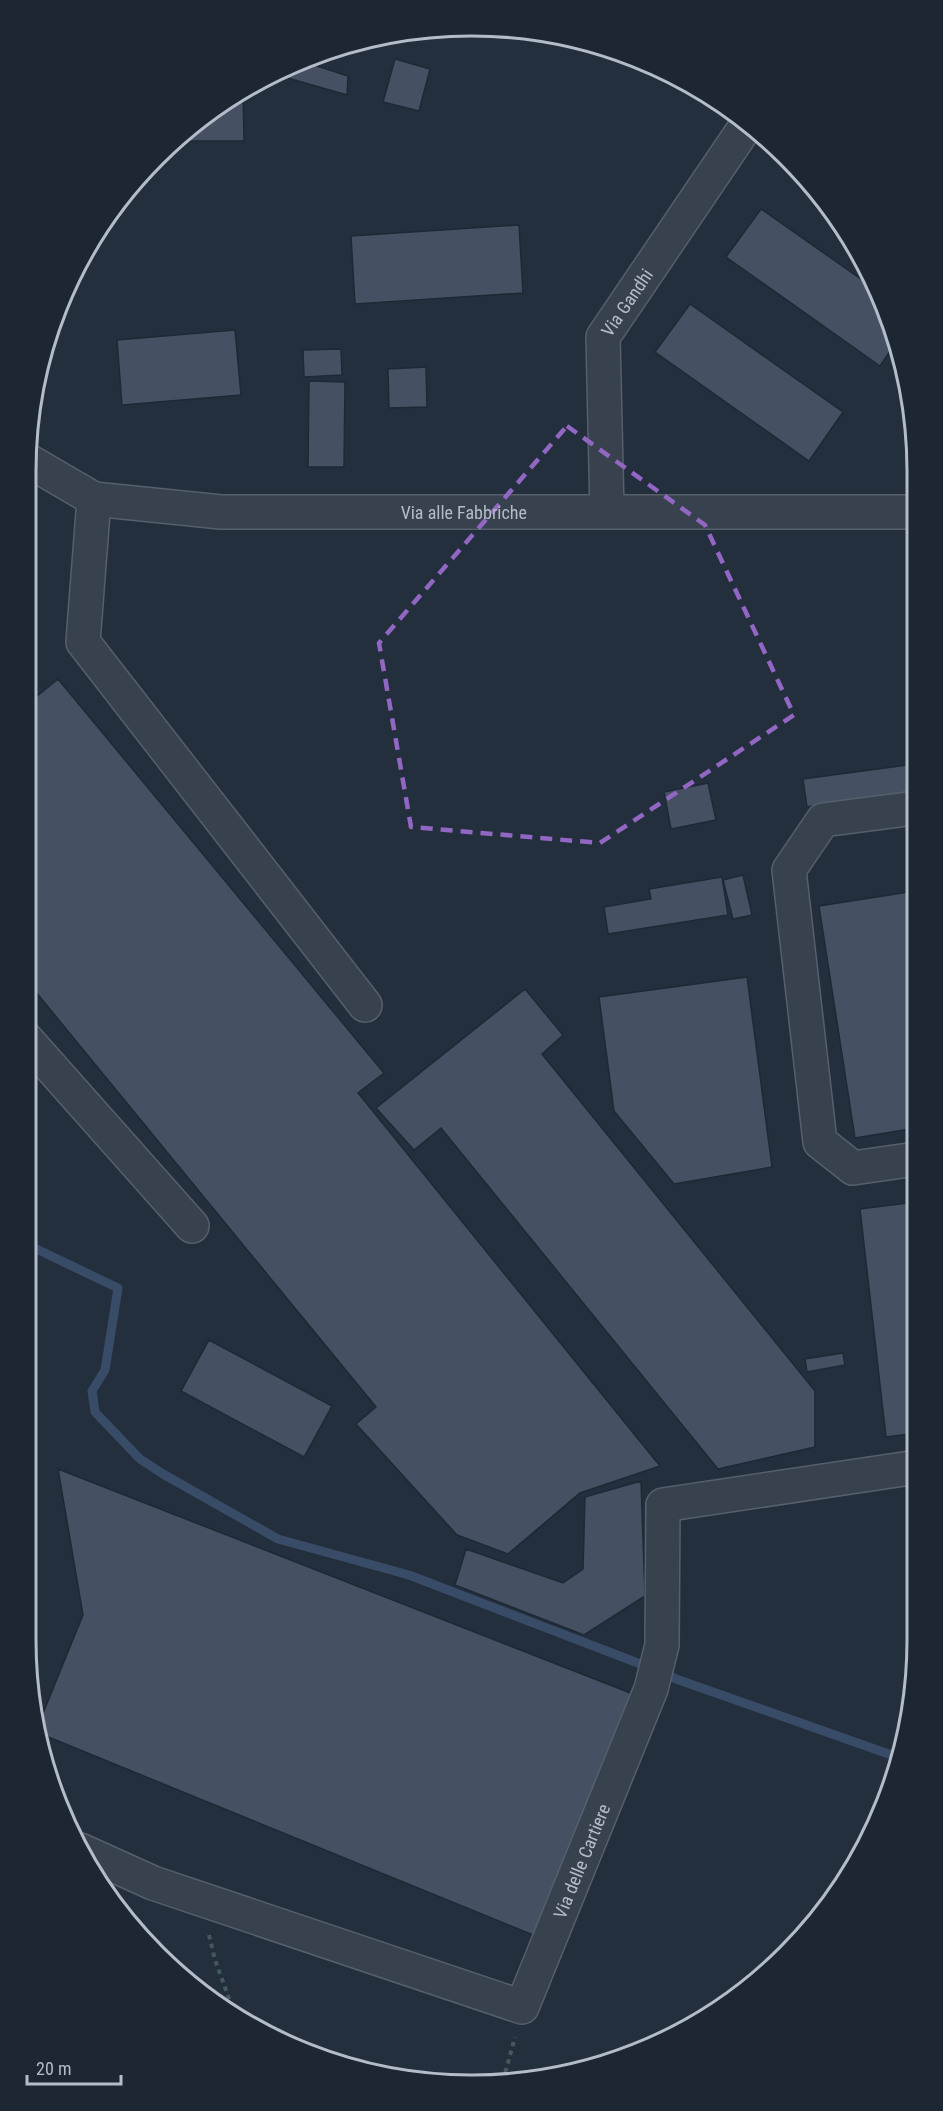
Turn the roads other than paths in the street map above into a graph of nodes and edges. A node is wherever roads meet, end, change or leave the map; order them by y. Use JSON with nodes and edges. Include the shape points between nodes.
{"nodes":[{"id":1,"x":743,"y":131,"type":"edge"},
{"id":2,"x":36,"y":465,"type":"edge"},
{"id":3,"x":94,"y":499,"type":"junction"},
{"id":4,"x":607,"y":511,"type":"junction"},
{"id":5,"x":907,"y":512,"type":"edge"},
{"id":6,"x":907,"y":809,"type":"edge"},
{"id":7,"x":365,"y":1005,"type":"dead end"},
{"id":8,"x":36,"y":1050,"type":"edge"},
{"id":9,"x":907,"y":1160,"type":"edge"},
{"id":10,"x":192,"y":1226,"type":"dead end"},
{"id":11,"x":907,"y":1468,"type":"edge"},
{"id":12,"x":94,"y":1856,"type":"edge"}],
"edges":[{"from":1,"to":4,"type":"street","name":"Via Gandhi","via":[[603,337]]},
{"from":2,"to":3,"type":"street","name":"Via alle Fabbriche"},
{"from":3,"to":4,"type":"street","name":"Via alle Fabbriche","via":[[220,512]]},
{"from":3,"to":7,"type":"street","via":[[83,642]]},
{"from":4,"to":5,"type":"street","name":"Via alle Fabbriche"},
{"from":6,"to":9,"type":"street","via":[[822,820],[789,870],[820,1142],[853,1168]]},
{"from":8,"to":10,"type":"street"},
{"from":11,"to":12,"type":"street","name":"Via delle Cartiere","via":[[663,1505],[662,1645],[651,1689],[522,2007],[153,1883]]}]}
